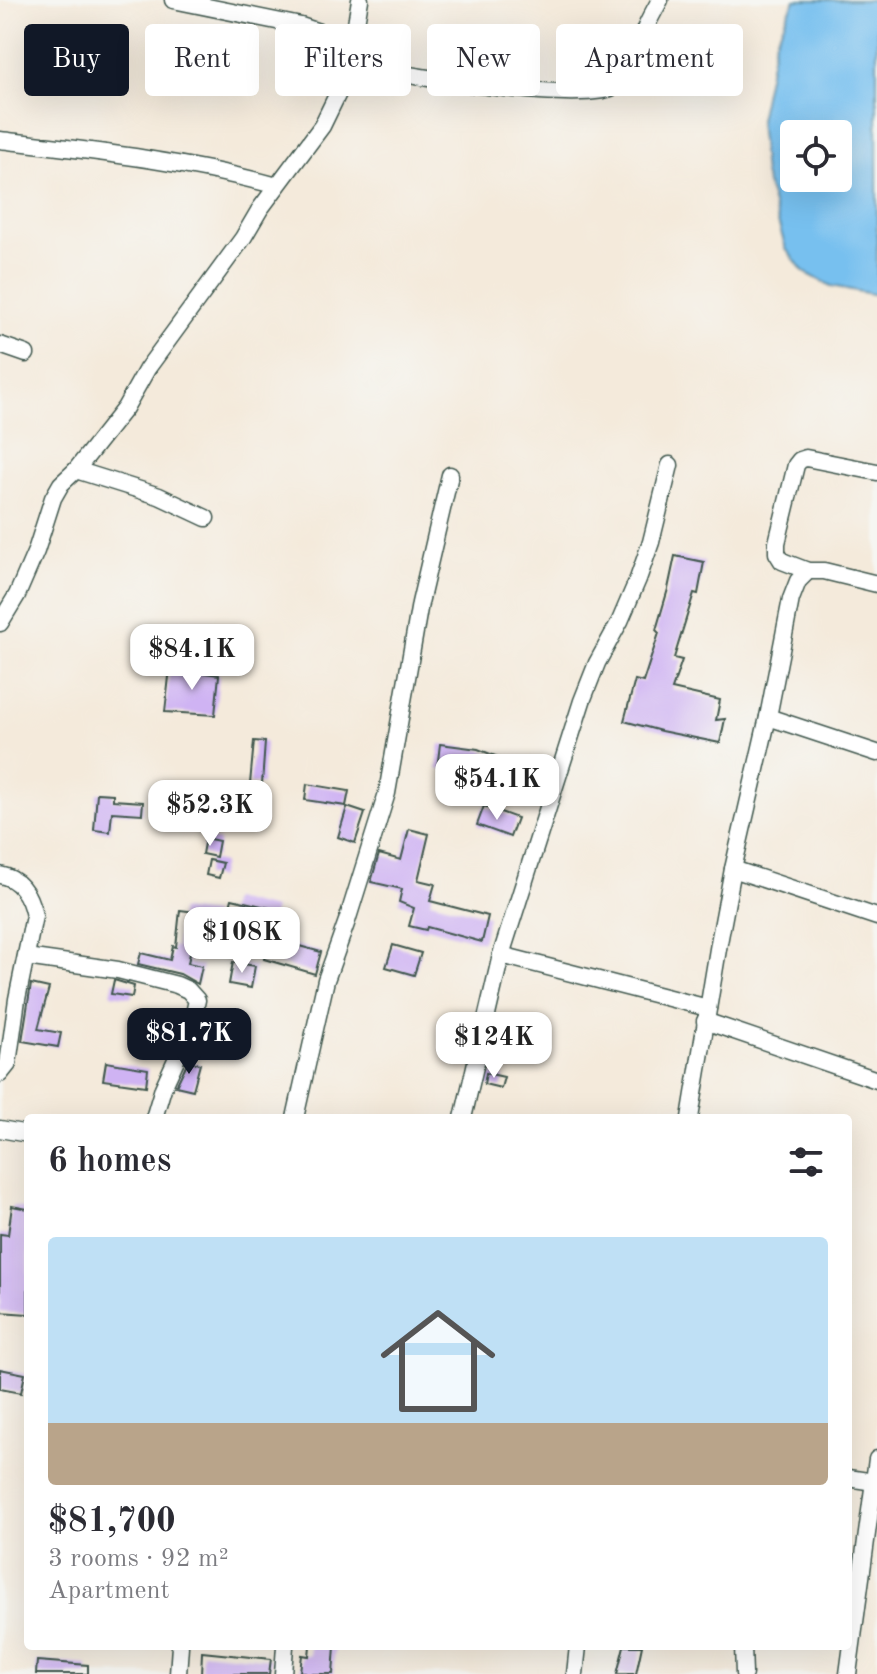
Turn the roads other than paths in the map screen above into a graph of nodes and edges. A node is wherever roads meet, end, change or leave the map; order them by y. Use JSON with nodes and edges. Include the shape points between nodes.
{"nodes":[{"id":1,"x":173,"y":0,"type":"edge"},
{"id":2,"x":360,"y":0,"type":"edge"},
{"id":3,"x":660,"y":0,"type":"edge"},
{"id":4,"x":291,"y":24,"type":"edge"},
{"id":5,"x":356,"y":24,"type":"edge"},
{"id":6,"x":411,"y":76,"type":"edge"},
{"id":7,"x":337,"y":96,"type":"edge"},
{"id":8,"x":0,"y":140,"type":"edge"},
{"id":9,"x":277,"y":186,"type":"junction"},
{"id":10,"x":0,"y":345,"type":"edge"},
{"id":11,"x":26,"y":354,"type":"dead end"},
{"id":12,"x":670,"y":465,"type":"dead end"},
{"id":13,"x":76,"y":470,"type":"junction"},
{"id":14,"x":877,"y":472,"type":"edge"},
{"id":15,"x":450,"y":475,"type":"dead end"},
{"id":16,"x":206,"y":518,"type":"dead end"},
{"id":17,"x":808,"y":571,"type":"junction"},
{"id":18,"x":877,"y":584,"type":"edge"},
{"id":19,"x":0,"y":623,"type":"edge"},
{"id":20,"x":768,"y":717,"type":"junction"},
{"id":21,"x":877,"y":753,"type":"edge"},
{"id":22,"x":733,"y":869,"type":"junction"},
{"id":23,"x":0,"y":875,"type":"edge"},
{"id":24,"x":877,"y":917,"type":"edge"},
{"id":25,"x":501,"y":955,"type":"junction"},
{"id":26,"x":26,"y":957,"type":"junction"},
{"id":27,"x":707,"y":1014,"type":"junction"},
{"id":28,"x":0,"y":1074,"type":"edge"},
{"id":29,"x":877,"y":1080,"type":"edge"},
{"id":30,"x":155,"y":1114,"type":"edge"},
{"id":31,"x":296,"y":1114,"type":"edge"},
{"id":32,"x":464,"y":1114,"type":"edge"},
{"id":33,"x":691,"y":1114,"type":"edge"},
{"id":34,"x":0,"y":1129,"type":"edge"},
{"id":35,"x":24,"y":1133,"type":"edge"},
{"id":36,"x":877,"y":1459,"type":"edge"},
{"id":37,"x":852,"y":1479,"type":"edge"},
{"id":38,"x":874,"y":1482,"type":"junction"},
{"id":39,"x":852,"y":1644,"type":"edge"},
{"id":40,"x":180,"y":1650,"type":"edge"},
{"id":41,"x":285,"y":1650,"type":"edge"},
{"id":42,"x":578,"y":1650,"type":"edge"},
{"id":43,"x":743,"y":1650,"type":"edge"},
{"id":44,"x":851,"y":1650,"type":"edge"},
{"id":45,"x":178,"y":1674,"type":"edge"},
{"id":46,"x":283,"y":1674,"type":"edge"},
{"id":47,"x":575,"y":1674,"type":"edge"},
{"id":48,"x":744,"y":1674,"type":"edge"},
{"id":49,"x":848,"y":1674,"type":"edge"}],
"edges":[{"from":1,"to":4,"type":"street"},
{"from":2,"to":5,"type":"street"},
{"from":3,"to":6,"type":"street","via":[[626,75],[615,87],[599,92]]},
{"from":7,"to":9,"type":"street","via":[[322,126]]},
{"from":8,"to":9,"type":"street","via":[[181,163]]},
{"from":9,"to":13,"type":"street","via":[[125,408]]},
{"from":10,"to":11,"type":"street"},
{"from":12,"to":25,"type":"street","via":[[651,542],[582,701]]},
{"from":13,"to":16,"type":"street","via":[[159,496]]},
{"from":13,"to":19,"type":"street","via":[[53,498],[24,581]]},
{"from":14,"to":17,"type":"street","via":[[806,458],[796,465],[777,553],[782,561]]},
{"from":15,"to":31,"type":"street","via":[[420,603],[387,793],[326,980]]},
{"from":17,"to":18,"type":"street"},
{"from":17,"to":20,"type":"street","via":[[791,599]]},
{"from":20,"to":21,"type":"street"},
{"from":20,"to":22,"type":"street"},
{"from":22,"to":24,"type":"street"},
{"from":22,"to":27,"type":"street"},
{"from":23,"to":26,"type":"street","via":[[12,878],[31,905],[34,916]]},
{"from":25,"to":27,"type":"street"},
{"from":25,"to":32,"type":"street"},
{"from":26,"to":28,"type":"street","via":[[8,1064]]},
{"from":26,"to":30,"type":"street","via":[[177,985],[197,1000]]},
{"from":27,"to":29,"type":"street"},
{"from":27,"to":33,"type":"street"},
{"from":34,"to":35,"type":"street"},
{"from":36,"to":38,"type":"street"},
{"from":37,"to":38,"type":"street"},
{"from":38,"to":39,"type":"street"},
{"from":40,"to":45,"type":"street"},
{"from":41,"to":46,"type":"street"},
{"from":42,"to":47,"type":"street"},
{"from":43,"to":48,"type":"street"},
{"from":44,"to":49,"type":"street"}]}
